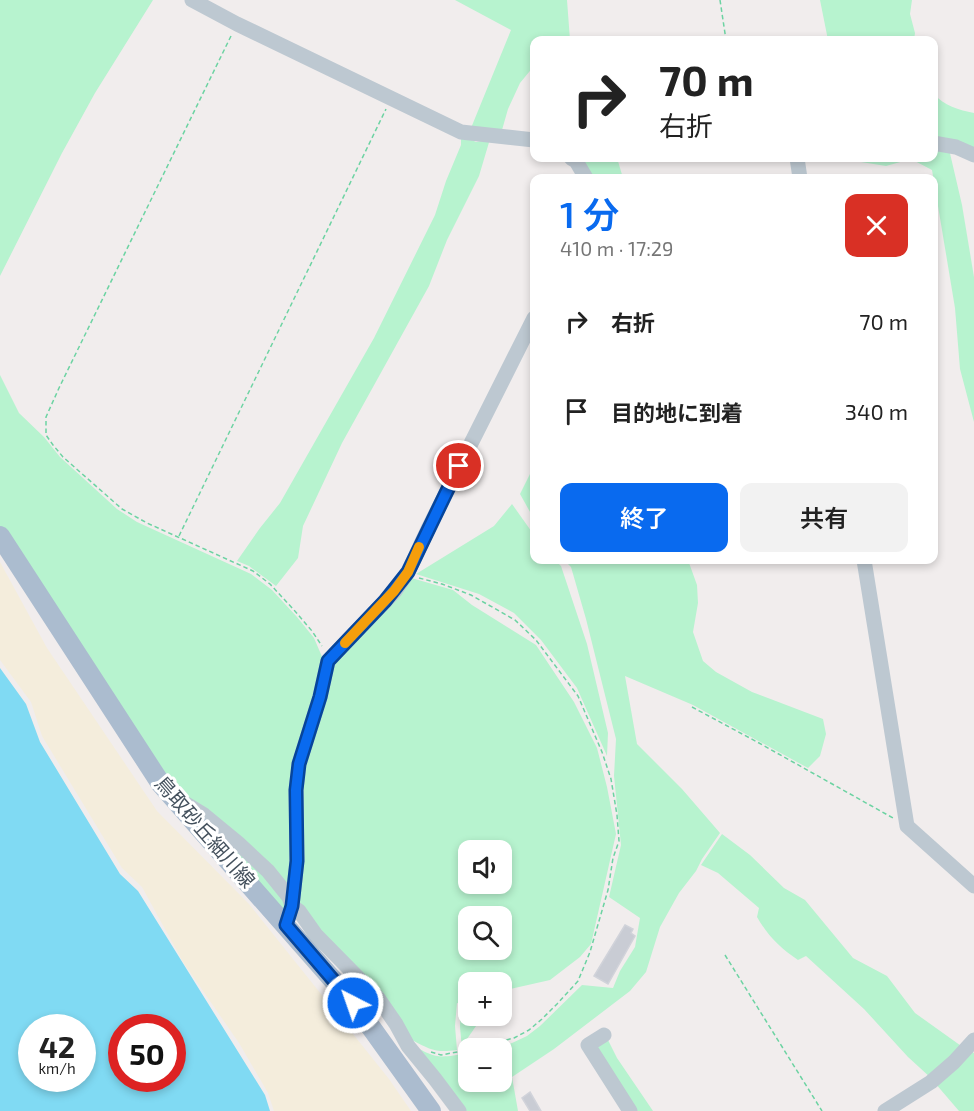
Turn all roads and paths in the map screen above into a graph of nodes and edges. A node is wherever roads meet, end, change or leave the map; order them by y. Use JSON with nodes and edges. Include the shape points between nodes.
{"nodes":[{"id":1,"x":192,"y":0,"type":"edge"},
{"id":2,"x":720,"y":0,"type":"edge"},
{"id":3,"x":237,"y":24,"type":"junction"},
{"id":4,"x":725,"y":36,"type":"edge"},
{"id":5,"x":391,"y":98,"type":"junction"},
{"id":6,"x":530,"y":140,"type":"edge"},
{"id":7,"x":938,"y":143,"type":"edge"},
{"id":8,"x":974,"y":155,"type":"edge"},
{"id":9,"x":530,"y":326,"type":"edge"},
{"id":10,"x":0,"y":536,"type":"edge"},
{"id":11,"x":178,"y":537,"type":"junction"},
{"id":12,"x":865,"y":564,"type":"edge"},
{"id":13,"x":408,"y":572,"type":"junction"},
{"id":14,"x":328,"y":661,"type":"junction"},
{"id":15,"x":692,"y":707,"type":"dead end"},
{"id":16,"x":186,"y":804,"type":"dead end"},
{"id":17,"x":907,"y":826,"type":"junction"},
{"id":18,"x":974,"y":886,"type":"edge"},
{"id":19,"x":292,"y":906,"type":"junction"},
{"id":20,"x":286,"y":925,"type":"junction"},
{"id":21,"x":725,"y":955,"type":"dead end"},
{"id":22,"x":604,"y":1035,"type":"dead end"},
{"id":23,"x":512,"y":1039,"type":"edge"},
{"id":24,"x":974,"y":1040,"type":"edge"},
{"id":25,"x":431,"y":1111,"type":"edge"},
{"id":26,"x":459,"y":1111,"type":"edge"},
{"id":27,"x":630,"y":1111,"type":"edge"},
{"id":28,"x":822,"y":1111,"type":"edge"},
{"id":29,"x":885,"y":1111,"type":"edge"}],
"edges":[{"from":1,"to":3,"type":"street"},
{"from":2,"to":4,"type":"path"},
{"from":3,"to":5,"type":"street"},
{"from":3,"to":11,"type":"path","via":[[46,417],[46,435],[86,478],[122,510]]},
{"from":5,"to":6,"type":"street","via":[[461,132]]},
{"from":5,"to":11,"type":"path"},
{"from":7,"to":8,"type":"street"},
{"from":9,"to":13,"type":"street"},
{"from":10,"to":20,"type":"main road","name":"鳥取砂丘細川線","via":[[161,784]]},
{"from":11,"to":14,"type":"path","via":[[253,571],[270,584],[317,638]]},
{"from":12,"to":17,"type":"street"},
{"from":13,"to":14,"type":"street"},
{"from":13,"to":23,"type":"path","via":[[471,595],[515,620],[536,640],[578,696],[611,779],[619,842],[587,961],[578,981],[550,1012]]},
{"from":14,"to":19,"type":"street","via":[[299,764]]},
{"from":15,"to":17,"type":"path"},
{"from":16,"to":19,"type":"street","via":[[268,871]]},
{"from":17,"to":18,"type":"street"},
{"from":19,"to":20,"type":"street"},
{"from":19,"to":26,"type":"street","via":[[378,998],[408,1046]]},
{"from":20,"to":25,"type":"main road","name":"鳥取砂丘細川線","via":[[355,1005]]},
{"from":21,"to":28,"type":"path"},
{"from":22,"to":27,"type":"street","via":[[588,1045]]},
{"from":24,"to":29,"type":"street","via":[[931,1082]]}]}
